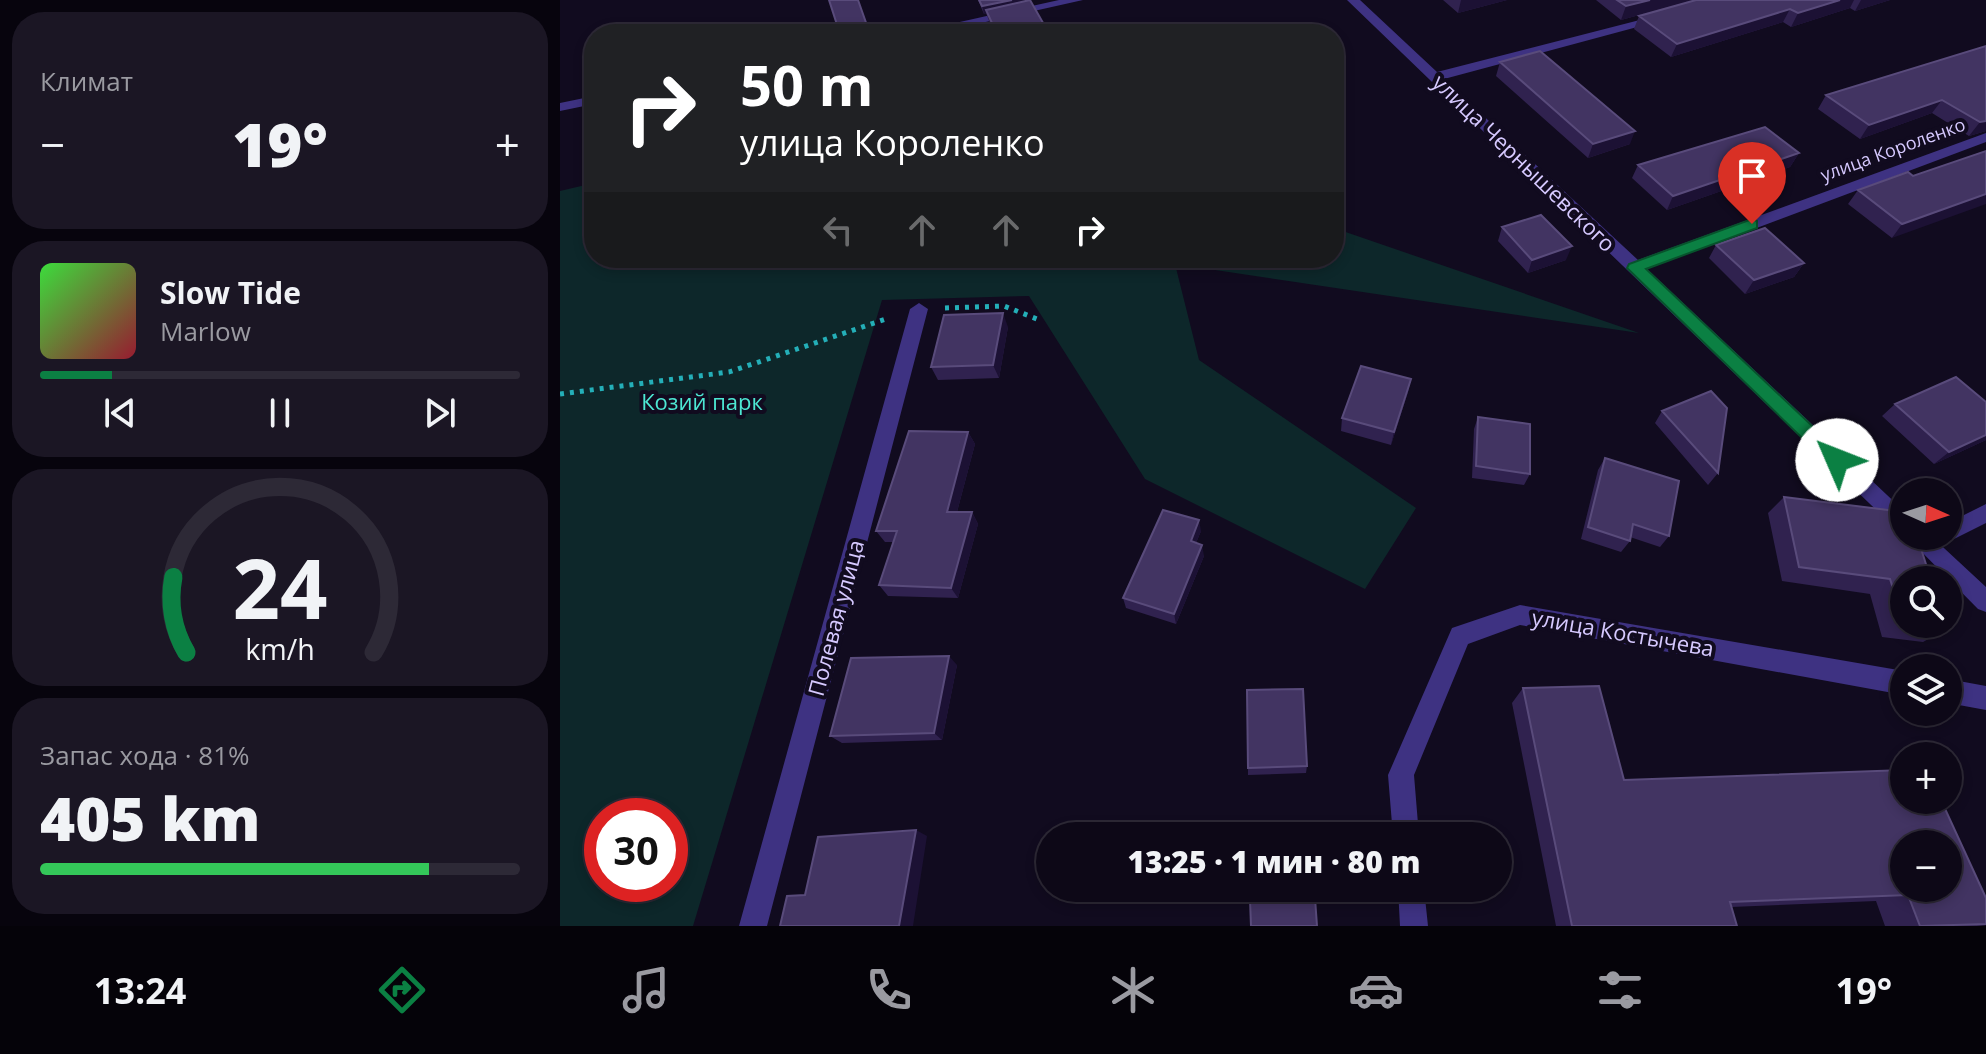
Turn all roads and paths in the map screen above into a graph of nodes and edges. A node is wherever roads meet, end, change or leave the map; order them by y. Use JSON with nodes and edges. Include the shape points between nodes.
{"nodes":[{"id":1,"x":1077,"y":0,"type":"edge"},
{"id":2,"x":1353,"y":0,"type":"edge"},
{"id":3,"x":1675,"y":12,"type":"edge"},
{"id":4,"x":961,"y":24,"type":"edge"},
{"id":5,"x":1434,"y":77,"type":"junction"},
{"id":6,"x":584,"y":102,"type":"edge"},
{"id":7,"x":560,"y":107,"type":"edge"},
{"id":8,"x":1986,"y":137,"type":"edge"},
{"id":9,"x":1634,"y":268,"type":"junction"},
{"id":10,"x":919,"y":309,"type":"junction"},
{"id":11,"x":1037,"y":319,"type":"dead end"},
{"id":12,"x":560,"y":394,"type":"edge"},
{"id":13,"x":1890,"y":511,"type":"edge"},
{"id":14,"x":1986,"y":513,"type":"edge"},
{"id":15,"x":1962,"y":526,"type":"edge"},
{"id":16,"x":1938,"y":550,"type":"edge"},
{"id":17,"x":1986,"y":602,"type":"edge"},
{"id":18,"x":1890,"y":681,"type":"edge"},
{"id":19,"x":1962,"y":694,"type":"edge"},
{"id":20,"x":1986,"y":698,"type":"edge"},
{"id":21,"x":1405,"y":822,"type":"edge"},
{"id":22,"x":1412,"y":902,"type":"edge"},
{"id":23,"x":753,"y":926,"type":"edge"},
{"id":24,"x":1414,"y":926,"type":"edge"}],
"edges":[{"from":1,"to":4,"type":"street"},
{"from":2,"to":5,"type":"street","name":"улица Чернышевского"},
{"from":3,"to":5,"type":"street"},
{"from":5,"to":9,"type":"street","name":"улица Чернышевского"},
{"from":6,"to":7,"type":"street"},
{"from":8,"to":9,"type":"street","name":"улица Короленко"},
{"from":9,"to":13,"type":"street","name":"улица Чернышевского"},
{"from":10,"to":11,"type":"path","via":[[1004,306]]},
{"from":10,"to":12,"type":"path","via":[[729,372]]},
{"from":10,"to":23,"type":"street","name":"Полевая улица"},
{"from":14,"to":15,"type":"street"},
{"from":16,"to":17,"type":"street"},
{"from":18,"to":21,"type":"street","name":"улица Костычева","via":[[1520,615],[1460,636],[1401,775]]},
{"from":19,"to":20,"type":"street"},
{"from":22,"to":24,"type":"street"}]}
